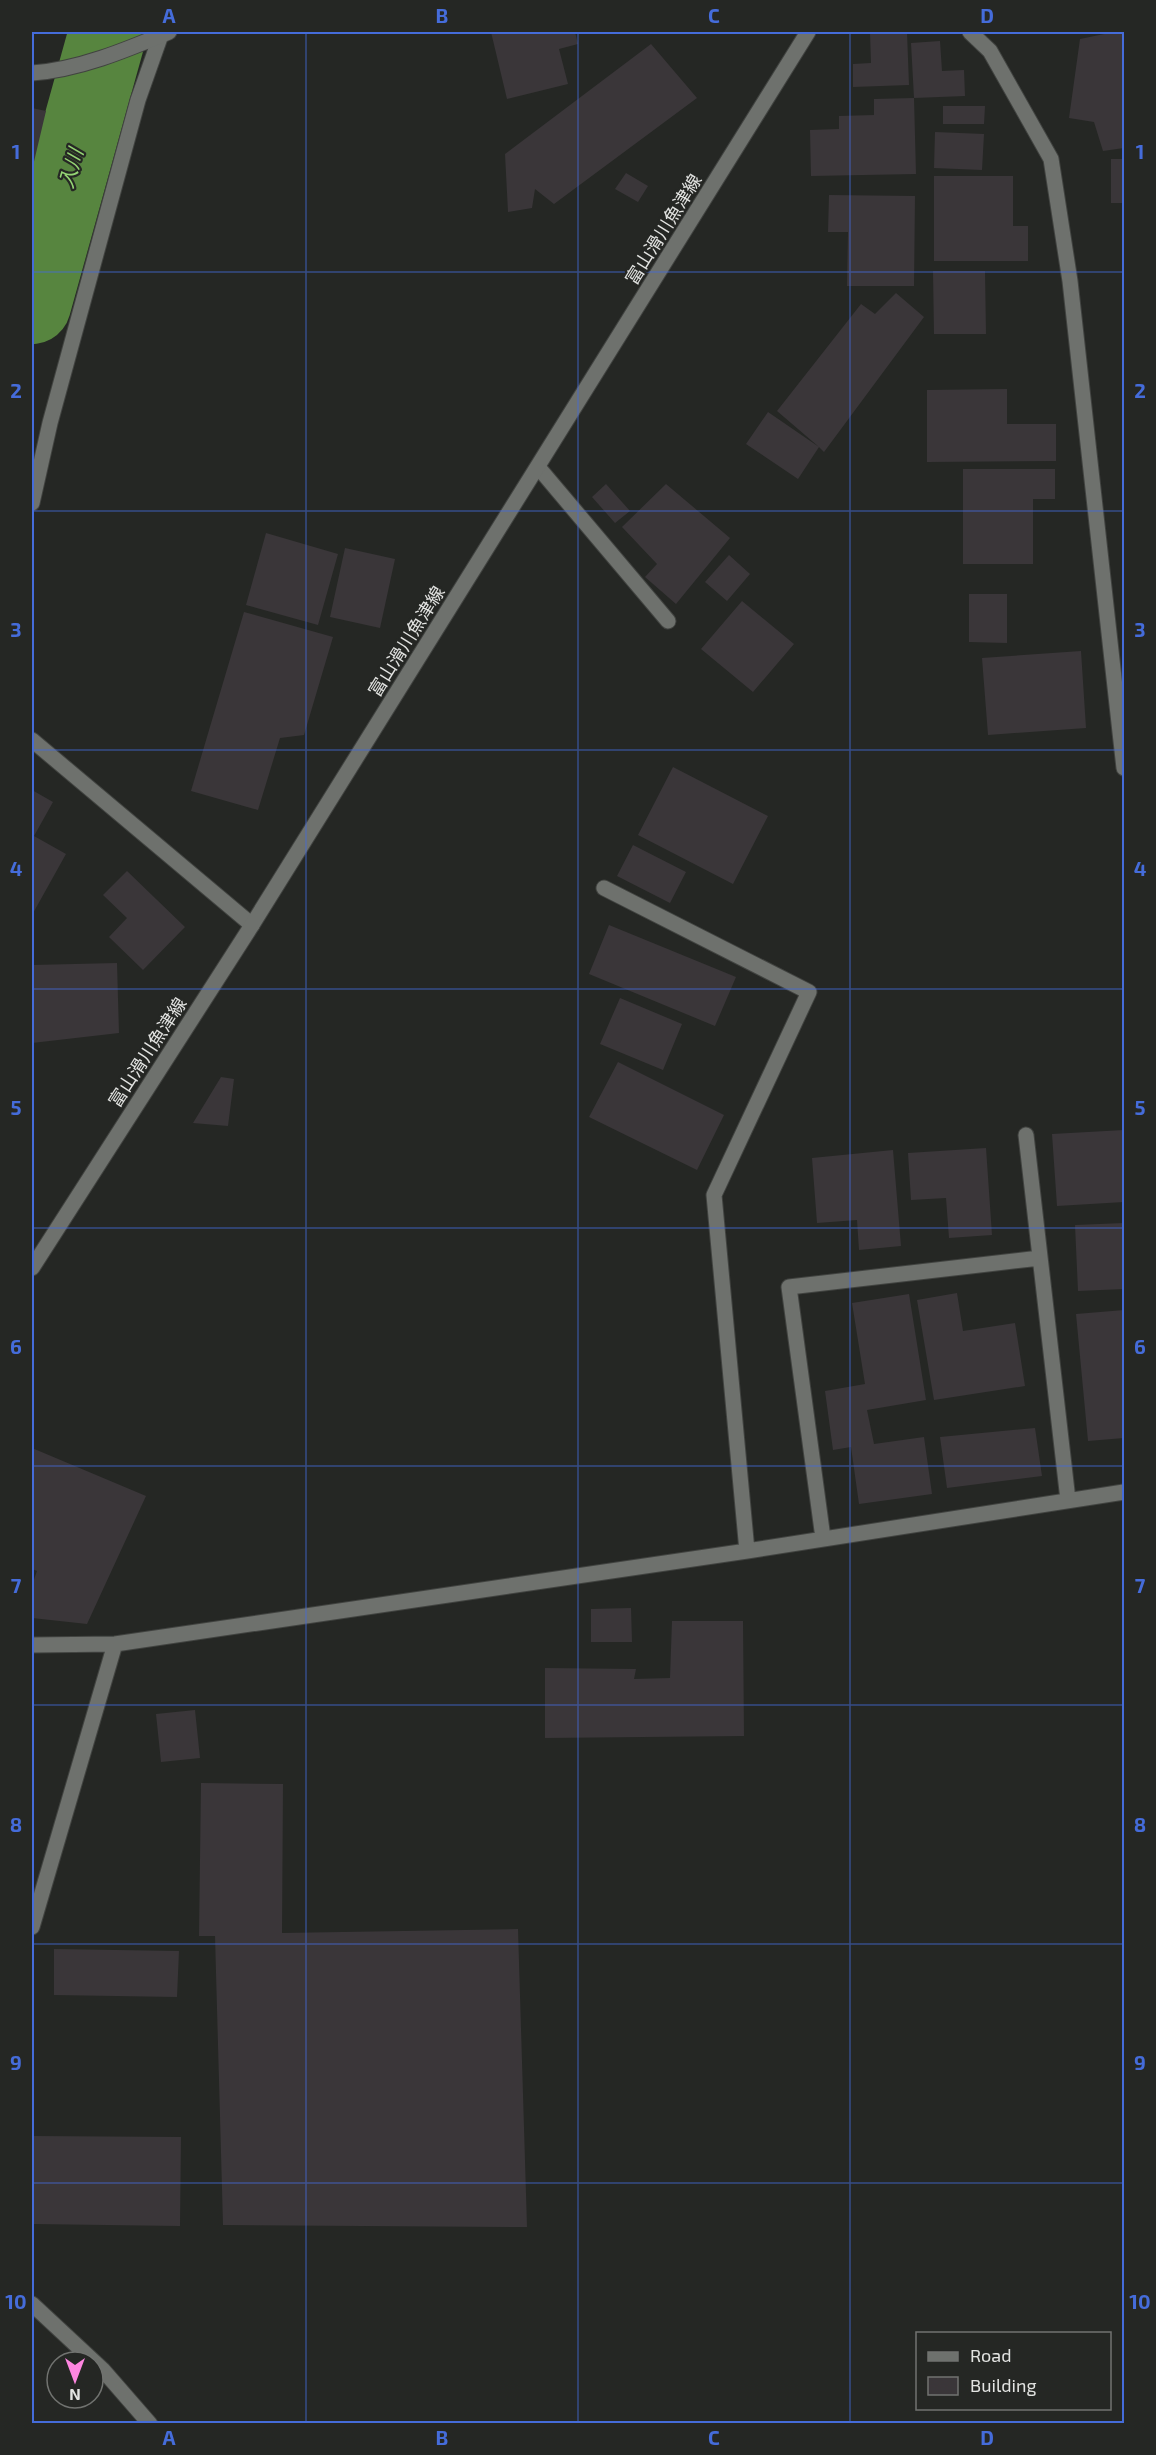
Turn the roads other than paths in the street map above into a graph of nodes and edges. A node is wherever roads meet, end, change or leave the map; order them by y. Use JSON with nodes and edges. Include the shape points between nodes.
{"nodes":[{"id":1,"x":808,"y":32,"type":"edge"},
{"id":2,"x":970,"y":32,"type":"edge"},
{"id":3,"x":164,"y":33,"type":"edge"},
{"id":4,"x":32,"y":73,"type":"edge"},
{"id":5,"x":538,"y":466,"type":"junction"},
{"id":6,"x":32,"y":503,"type":"edge"},
{"id":7,"x":668,"y":621,"type":"dead end"},
{"id":8,"x":32,"y":740,"type":"edge"},
{"id":9,"x":1125,"y":768,"type":"edge"},
{"id":10,"x":604,"y":888,"type":"dead end"},
{"id":11,"x":252,"y":925,"type":"junction"},
{"id":12,"x":1026,"y":1135,"type":"dead end"},
{"id":13,"x":1040,"y":1258,"type":"junction"},
{"id":14,"x":32,"y":1268,"type":"edge"},
{"id":15,"x":1125,"y":1492,"type":"edge"},
{"id":16,"x":1068,"y":1500,"type":"junction"},
{"id":17,"x":823,"y":1538,"type":"junction"},
{"id":18,"x":747,"y":1551,"type":"junction"},
{"id":19,"x":115,"y":1644,"type":"junction"},
{"id":20,"x":32,"y":1645,"type":"edge"},
{"id":21,"x":32,"y":1927,"type":"edge"},
{"id":22,"x":32,"y":2304,"type":"edge"},
{"id":23,"x":150,"y":2424,"type":"edge"}],
"edges":[{"from":1,"to":5,"type":"street","name":"富山滑川魚津線"},
{"from":2,"to":9,"type":"street","via":[[990,51],[1051,159],[1070,282]]},
{"from":3,"to":4,"type":"street","via":[[54,71]]},
{"from":3,"to":6,"type":"street","via":[[138,100]]},
{"from":5,"to":7,"type":"street"},
{"from":5,"to":11,"type":"street","name":"富山滑川魚津線"},
{"from":8,"to":11,"type":"street"},
{"from":10,"to":18,"type":"street","via":[[809,992],[714,1196]]},
{"from":11,"to":14,"type":"street","name":"富山滑川魚津線"},
{"from":12,"to":13,"type":"street"},
{"from":13,"to":16,"type":"street"},
{"from":13,"to":17,"type":"street","via":[[789,1287]]},
{"from":15,"to":16,"type":"street"},
{"from":16,"to":17,"type":"street"},
{"from":17,"to":18,"type":"street"},
{"from":18,"to":19,"type":"street"},
{"from":19,"to":20,"type":"street"},
{"from":19,"to":21,"type":"street"},
{"from":22,"to":23,"type":"street","via":[[103,2370]]}]}
